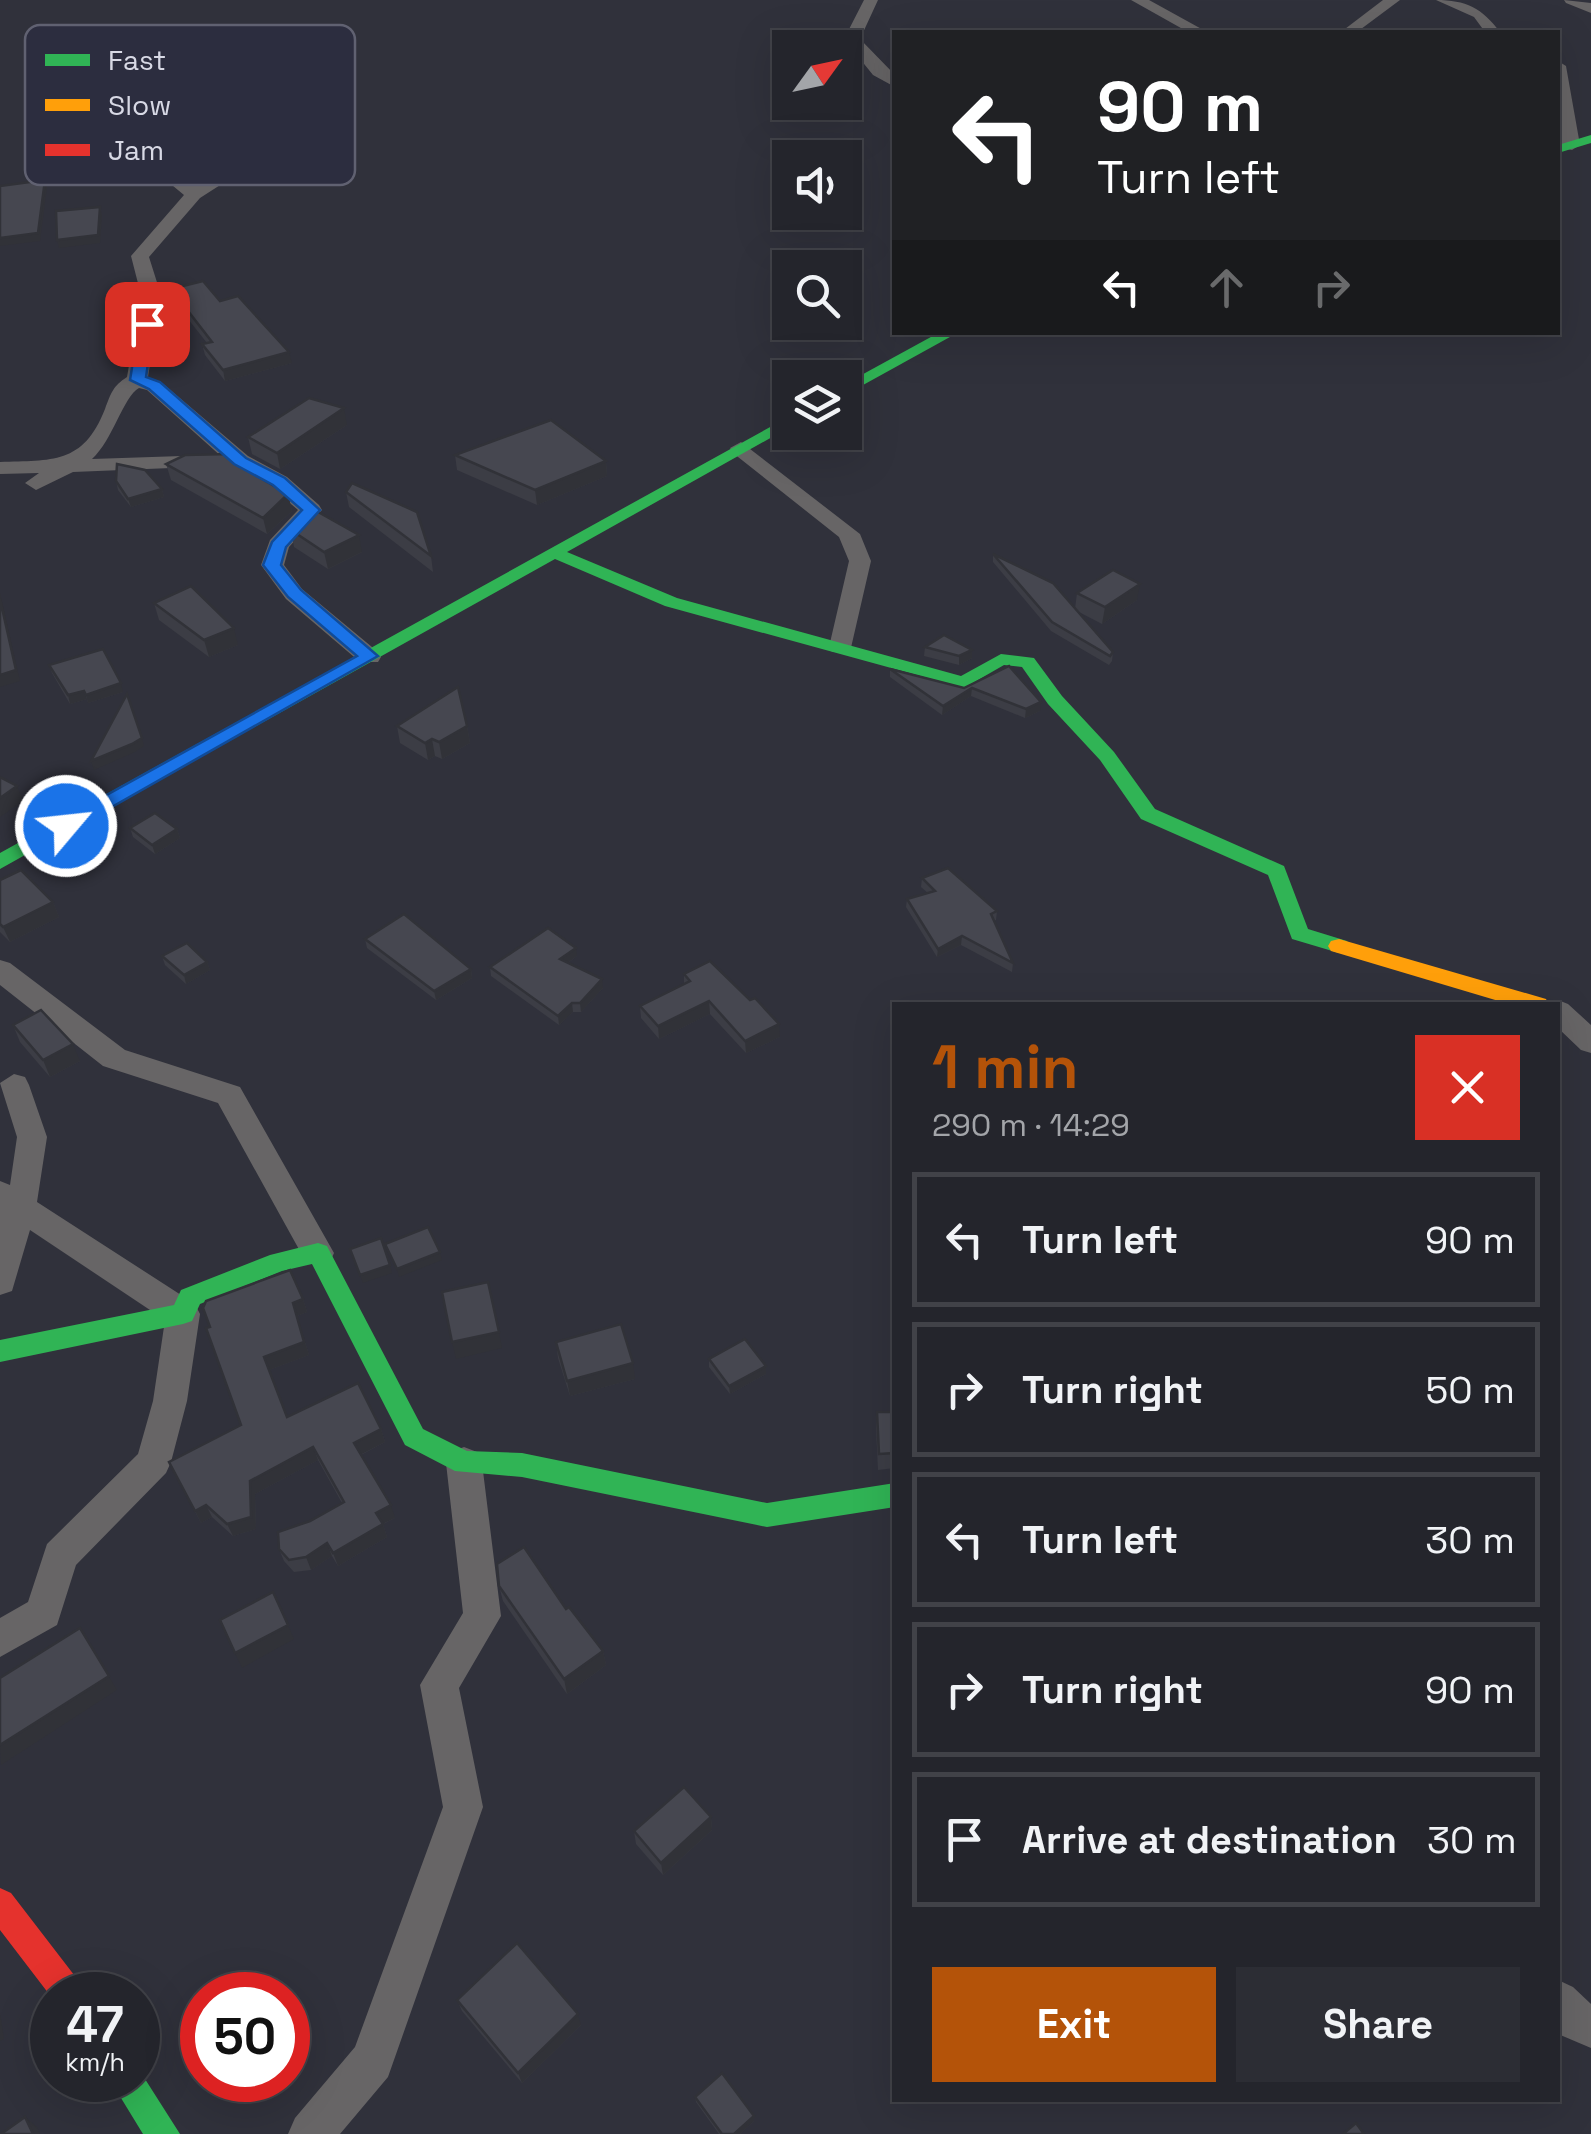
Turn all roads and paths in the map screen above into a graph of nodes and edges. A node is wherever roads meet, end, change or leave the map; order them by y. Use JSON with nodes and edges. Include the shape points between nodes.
{"nodes":[{"id":1,"x":870,"y":0,"type":"edge"},
{"id":2,"x":1138,"y":0,"type":"edge"},
{"id":3,"x":1393,"y":0,"type":"edge"},
{"id":4,"x":1443,"y":0,"type":"edge"},
{"id":5,"x":1571,"y":0,"type":"edge"},
{"id":6,"x":1591,"y":8,"type":"edge"},
{"id":7,"x":1195,"y":30,"type":"edge"},
{"id":8,"x":1351,"y":30,"type":"edge"},
{"id":9,"x":1491,"y":30,"type":"edge"},
{"id":10,"x":892,"y":80,"type":"edge"},
{"id":11,"x":1560,"y":80,"type":"edge"},
{"id":12,"x":1569,"y":144,"type":"edge"},
{"id":13,"x":182,"y":185,"type":"edge"},
{"id":14,"x":209,"y":185,"type":"edge"},
{"id":15,"x":194,"y":194,"type":"junction"},
{"id":16,"x":946,"y":335,"type":"edge"},
{"id":17,"x":138,"y":380,"type":"junction"},
{"id":18,"x":862,"y":381,"type":"edge"},
{"id":19,"x":772,"y":431,"type":"edge"},
{"id":20,"x":741,"y":448,"type":"junction"},
{"id":21,"x":240,"y":461,"type":"junction"},
{"id":22,"x":80,"y":462,"type":"junction"},
{"id":23,"x":0,"y":468,"type":"edge"},
{"id":24,"x":36,"y":483,"type":"dead end"},
{"id":25,"x":552,"y":552,"type":"junction"},
{"id":26,"x":841,"y":646,"type":"junction"},
{"id":27,"x":369,"y":656,"type":"junction"},
{"id":28,"x":0,"y":862,"type":"edge"},
{"id":29,"x":0,"y":970,"type":"edge"},
{"id":30,"x":1528,"y":1002,"type":"edge"},
{"id":31,"x":1560,"y":1013,"type":"edge"},
{"id":32,"x":1591,"y":1042,"type":"edge"},
{"id":33,"x":14,"y":1085,"type":"dead end"},
{"id":34,"x":10,"y":1199,"type":"edge"},
{"id":35,"x":318,"y":1253,"type":"junction"},
{"id":36,"x":0,"y":1281,"type":"edge"},
{"id":37,"x":183,"y":1314,"type":"junction"},
{"id":38,"x":0,"y":1351,"type":"edge"},
{"id":39,"x":464,"y":1463,"type":"junction"},
{"id":40,"x":892,"y":1495,"type":"edge"},
{"id":41,"x":5,"y":1643,"type":"edge"},
{"id":42,"x":0,"y":1904,"type":"edge"},
{"id":43,"x":52,"y":1972,"type":"edge"},
{"id":44,"x":1560,"y":2004,"type":"edge"},
{"id":45,"x":1591,"y":2026,"type":"edge"},
{"id":46,"x":141,"y":2102,"type":"edge"},
{"id":47,"x":163,"y":2134,"type":"edge"},
{"id":48,"x":311,"y":2134,"type":"edge"}],
"edges":[{"from":1,"to":10,"type":"street","via":[[852,39]]},
{"from":2,"to":7,"type":"street"},
{"from":3,"to":8,"type":"street"},
{"from":4,"to":9,"type":"street","via":[[1480,14]]},
{"from":5,"to":6,"type":"street"},
{"from":11,"to":12,"type":"street"},
{"from":13,"to":15,"type":"street"},
{"from":14,"to":15,"type":"street"},
{"from":15,"to":17,"type":"street","via":[[140,256],[152,295]]},
{"from":16,"to":18,"type":"street"},
{"from":17,"to":21,"type":"street","via":[[154,386]]},
{"from":17,"to":22,"type":"street","via":[[122,390],[110,427]]},
{"from":19,"to":20,"type":"street"},
{"from":20,"to":25,"type":"street"},
{"from":20,"to":26,"type":"street","via":[[850,534],[860,561]]},
{"from":21,"to":22,"type":"street"},
{"from":21,"to":27,"type":"street","via":[[311,510],[278,546],[272,565],[294,594]]},
{"from":22,"to":23,"type":"street"},
{"from":22,"to":24,"type":"street"},
{"from":25,"to":26,"type":"street","via":[[671,602]]},
{"from":25,"to":27,"type":"street"},
{"from":26,"to":30,"type":"street","via":[[964,682],[1001,659],[1028,662],[1148,814],[1277,871],[1300,934]]},
{"from":27,"to":28,"type":"street"},
{"from":29,"to":35,"type":"street","via":[[114,1058],[229,1095]]},
{"from":31,"to":32,"type":"street"},
{"from":33,"to":34,"type":"street","via":[[32,1137]]},
{"from":34,"to":36,"type":"street"},
{"from":34,"to":37,"type":"street"},
{"from":35,"to":37,"type":"street","via":[[190,1296]]},
{"from":35,"to":39,"type":"street","via":[[414,1436]]},
{"from":37,"to":38,"type":"street"},
{"from":37,"to":41,"type":"street","via":[[153,1462],[60,1556],[44,1613]]},
{"from":39,"to":40,"type":"street","via":[[522,1465],[767,1515]]},
{"from":39,"to":48,"type":"street","via":[[482,1616],[438,1685],[463,1807],[372,2062]]},
{"from":42,"to":43,"type":"street"},
{"from":44,"to":45,"type":"street","via":[[1576,2022]]},
{"from":46,"to":47,"type":"street"}]}
